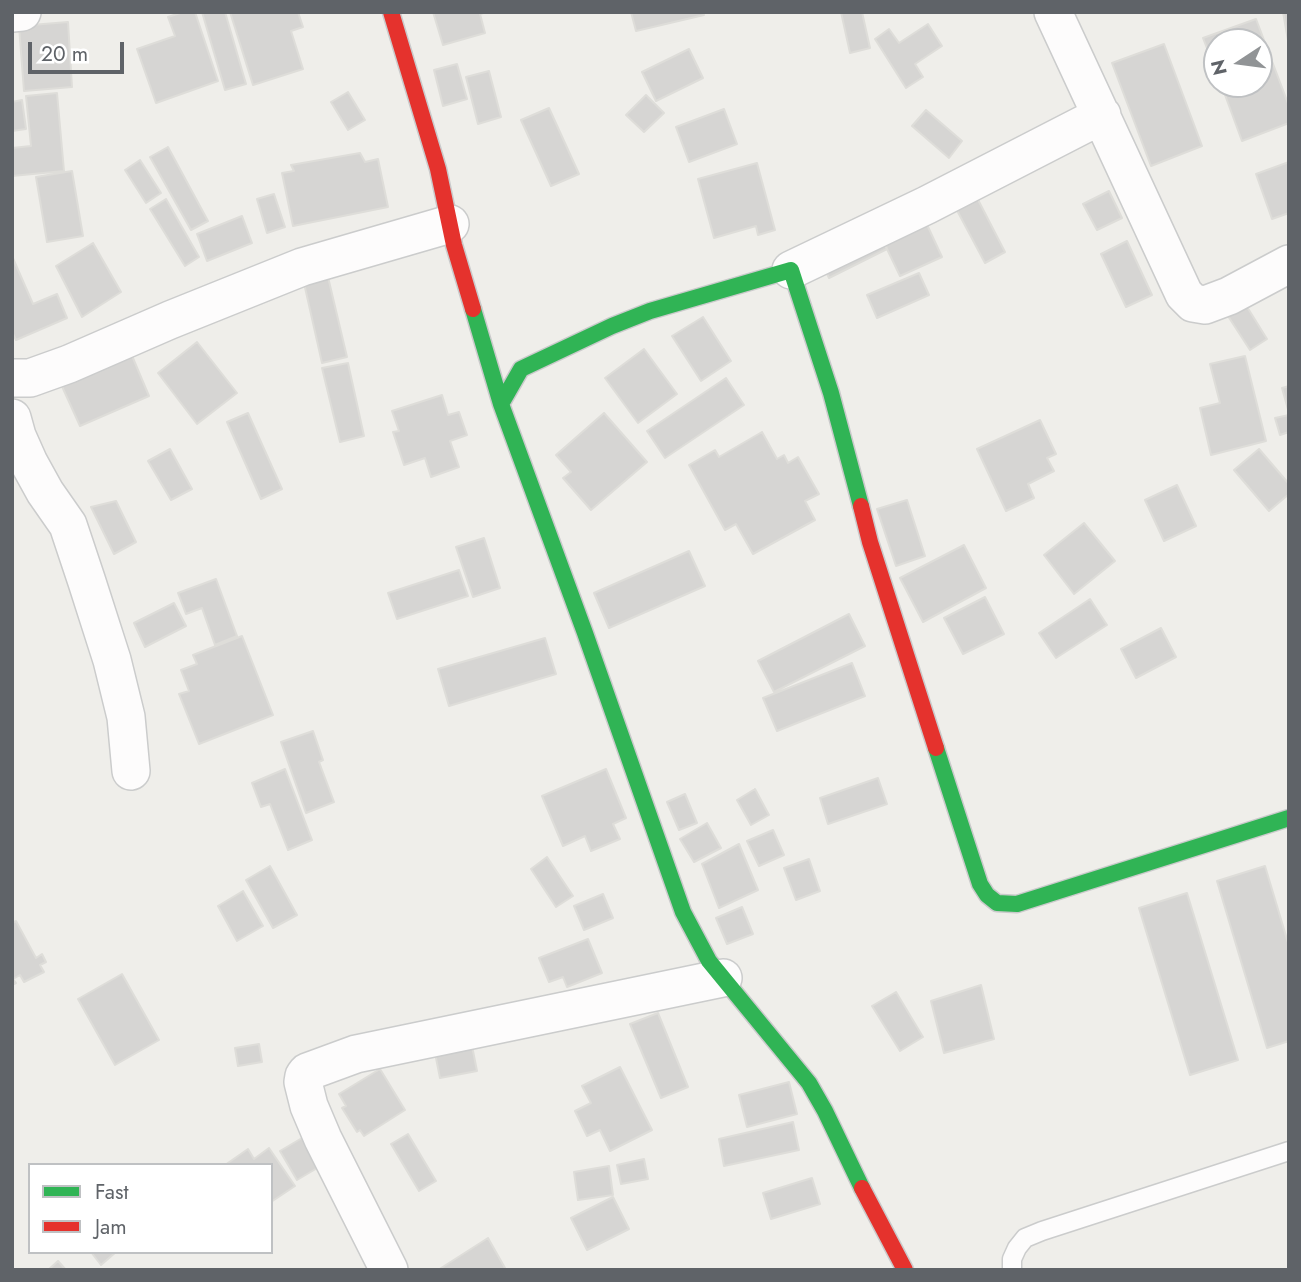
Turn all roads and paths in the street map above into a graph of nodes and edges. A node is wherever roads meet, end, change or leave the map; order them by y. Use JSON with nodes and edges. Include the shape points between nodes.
{"nodes":[{"id":1,"x":22,"y":12,"type":"edge"},
{"id":2,"x":391,"y":12,"type":"edge"},
{"id":3,"x":1053,"y":12,"type":"edge"},
{"id":4,"x":12,"y":13,"type":"edge"},
{"id":5,"x":1102,"y":116,"type":"junction"},
{"id":6,"x":450,"y":224,"type":"junction"},
{"id":7,"x":1289,"y":264,"type":"edge"},
{"id":8,"x":791,"y":270,"type":"junction"},
{"id":9,"x":505,"y":366,"type":"junction"},
{"id":10,"x":12,"y":378,"type":"edge"},
{"id":11,"x":501,"y":404,"type":"junction"},
{"id":12,"x":12,"y":418,"type":"edge"},
{"id":13,"x":131,"y":771,"type":"dead end"},
{"id":14,"x":1289,"y":818,"type":"edge"},
{"id":15,"x":723,"y":978,"type":"junction"},
{"id":16,"x":1289,"y":1151,"type":"edge"},
{"id":17,"x":389,"y":1270,"type":"edge"},
{"id":18,"x":905,"y":1270,"type":"edge"},
{"id":19,"x":1012,"y":1270,"type":"edge"}],
"edges":[{"from":1,"to":4,"type":"street"},
{"from":2,"to":6,"type":"street"},
{"from":3,"to":5,"type":"street"},
{"from":5,"to":7,"type":"street","via":[[1178,282],[1193,303],[1205,305],[1229,296]]},
{"from":5,"to":8,"type":"street"},
{"from":6,"to":9,"type":"street"},
{"from":6,"to":10,"type":"street","via":[[302,267],[30,378]]},
{"from":8,"to":9,"type":"street","via":[[650,311]]},
{"from":8,"to":14,"type":"street","via":[[831,393],[870,542],[987,895],[997,902],[1017,904]]},
{"from":9,"to":11,"type":"street"},
{"from":9,"to":11,"type":"street"},
{"from":11,"to":15,"type":"street","via":[[683,912]]},
{"from":12,"to":13,"type":"street","via":[[29,463],[68,525],[112,660],[126,717]]},
{"from":15,"to":17,"type":"street","via":[[356,1054],[307,1072],[303,1082],[309,1106]]},
{"from":15,"to":18,"type":"street","via":[[809,1083]]},
{"from":16,"to":19,"type":"lane","via":[[1025,1238],[1012,1259]]}]}
